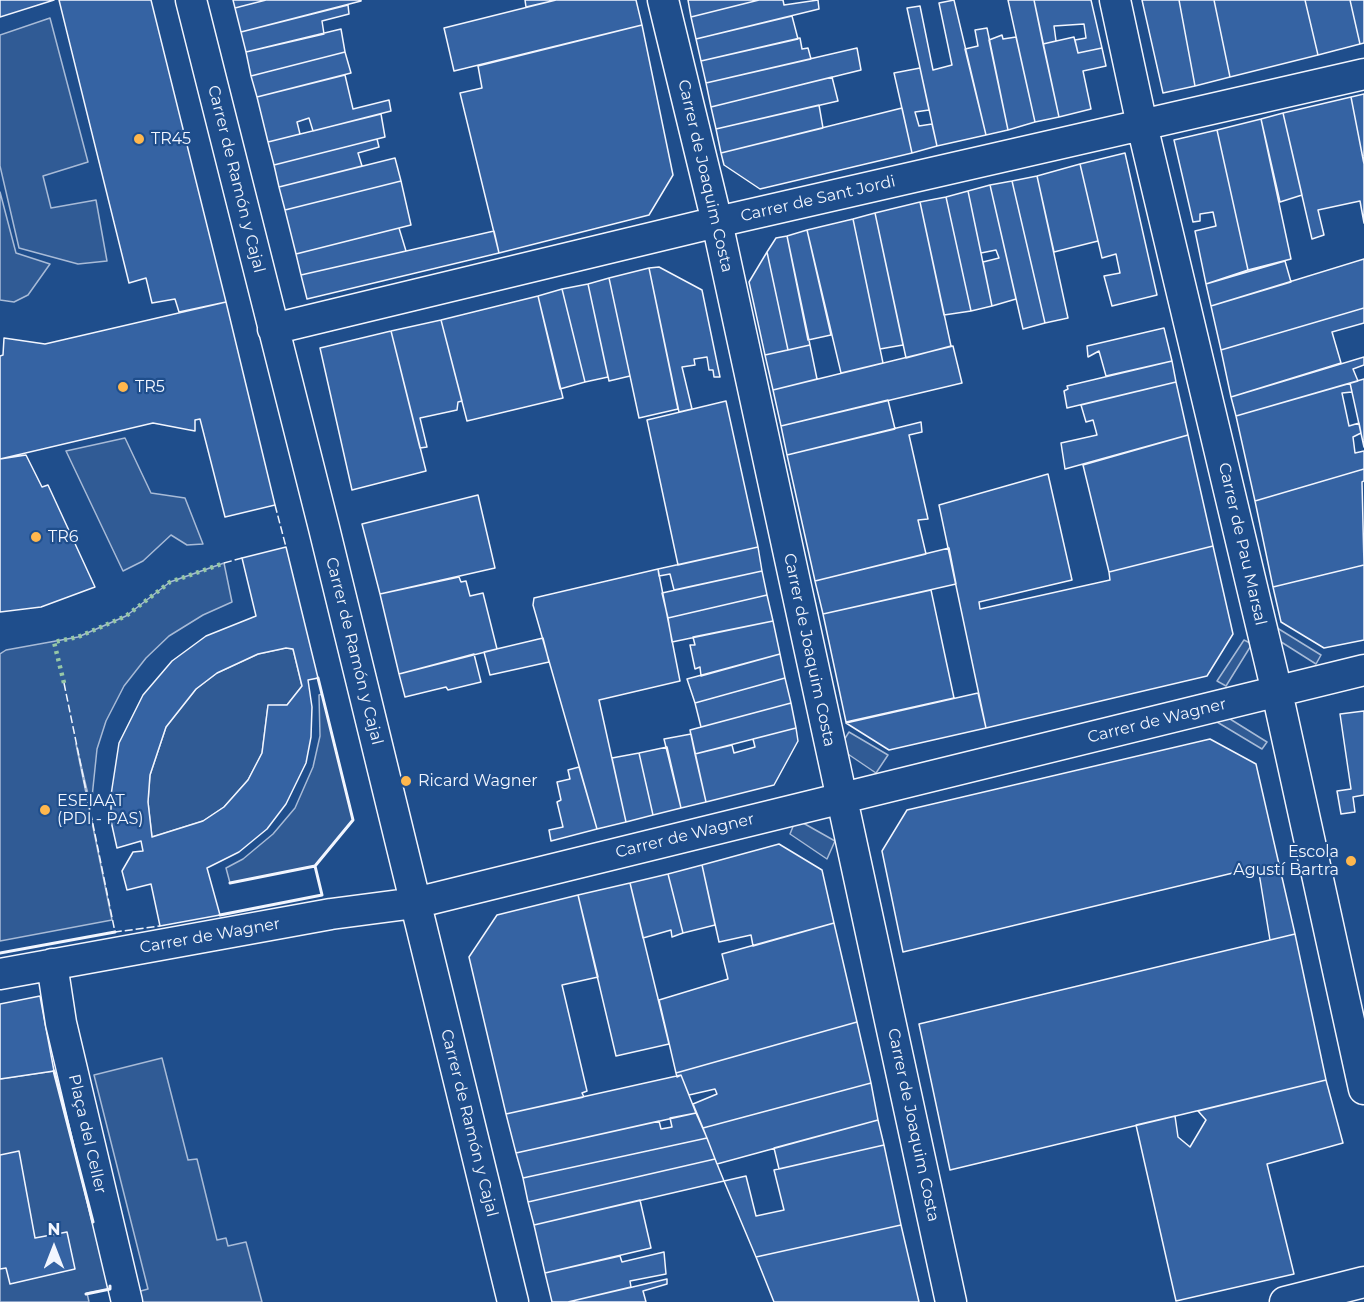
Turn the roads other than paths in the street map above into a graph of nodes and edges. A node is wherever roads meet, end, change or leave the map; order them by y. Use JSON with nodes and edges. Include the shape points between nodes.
{"nodes":[{"id":1,"x":191,"y":0,"type":"edge"},
{"id":2,"x":663,"y":0,"type":"edge"},
{"id":3,"x":1115,"y":0,"type":"edge"},
{"id":4,"x":1364,"y":74,"type":"edge"},
{"id":5,"x":1142,"y":125,"type":"junction"},
{"id":6,"x":717,"y":222,"type":"junction"},
{"id":7,"x":273,"y":329,"type":"junction"},
{"id":8,"x":1364,"y":670,"type":"edge"},
{"id":9,"x":1277,"y":692,"type":"junction"},
{"id":10,"x":841,"y":797,"type":"junction"},
{"id":11,"x":415,"y":903,"type":"junction"},
{"id":12,"x":52,"y":964,"type":"junction"},
{"id":13,"x":0,"y":974,"type":"edge"},
{"id":14,"x":1364,"y":1089,"type":"edge"},
{"id":15,"x":1364,"y":1282,"type":"edge"},
{"id":16,"x":128,"y":1302,"type":"edge"},
{"id":17,"x":513,"y":1302,"type":"edge"},
{"id":18,"x":951,"y":1302,"type":"edge"},
{"id":19,"x":1285,"y":1302,"type":"edge"}],
"edges":[{"from":1,"to":7,"type":"street","name":"Carrer de Ramón y Cajal"},
{"from":2,"to":6,"type":"street","name":"Carrer de Joaquim Costa"},
{"from":3,"to":5,"type":"street","name":"Carrer de Pau Marsal"},
{"from":4,"to":5,"type":"street","name":"Carrer de Sant Jordi"},
{"from":5,"to":6,"type":"street","name":"Carrer de Sant Jordi"},
{"from":5,"to":9,"type":"street","name":"Carrer de Pau Marsal"},
{"from":6,"to":7,"type":"street","name":"Carrer de Sant Jordi"},
{"from":6,"to":10,"type":"street","name":"Carrer de Joaquim Costa"},
{"from":7,"to":11,"type":"street","name":"Carrer de Ramón y Cajal"},
{"from":8,"to":9,"type":"street","name":"Carrer de Wagner"},
{"from":9,"to":10,"type":"street","name":"Carrer de Wagner"},
{"from":9,"to":14,"type":"street","name":"Carrer de Pau Marsal"},
{"from":10,"to":11,"type":"street","name":"Carrer de Wagner"},
{"from":10,"to":18,"type":"street","name":"Carrer de Joaquim Costa"},
{"from":11,"to":12,"type":"street","name":"Carrer de Wagner","via":[[331,914]]},
{"from":11,"to":17,"type":"street","name":"Carrer de Ramón y Cajal"},
{"from":12,"to":13,"type":"street","name":"Carrer de Wagner"},
{"from":12,"to":16,"type":"street","name":"Plaça del Celler","via":[[61,1023]]},
{"from":15,"to":19,"type":"street"}]}
